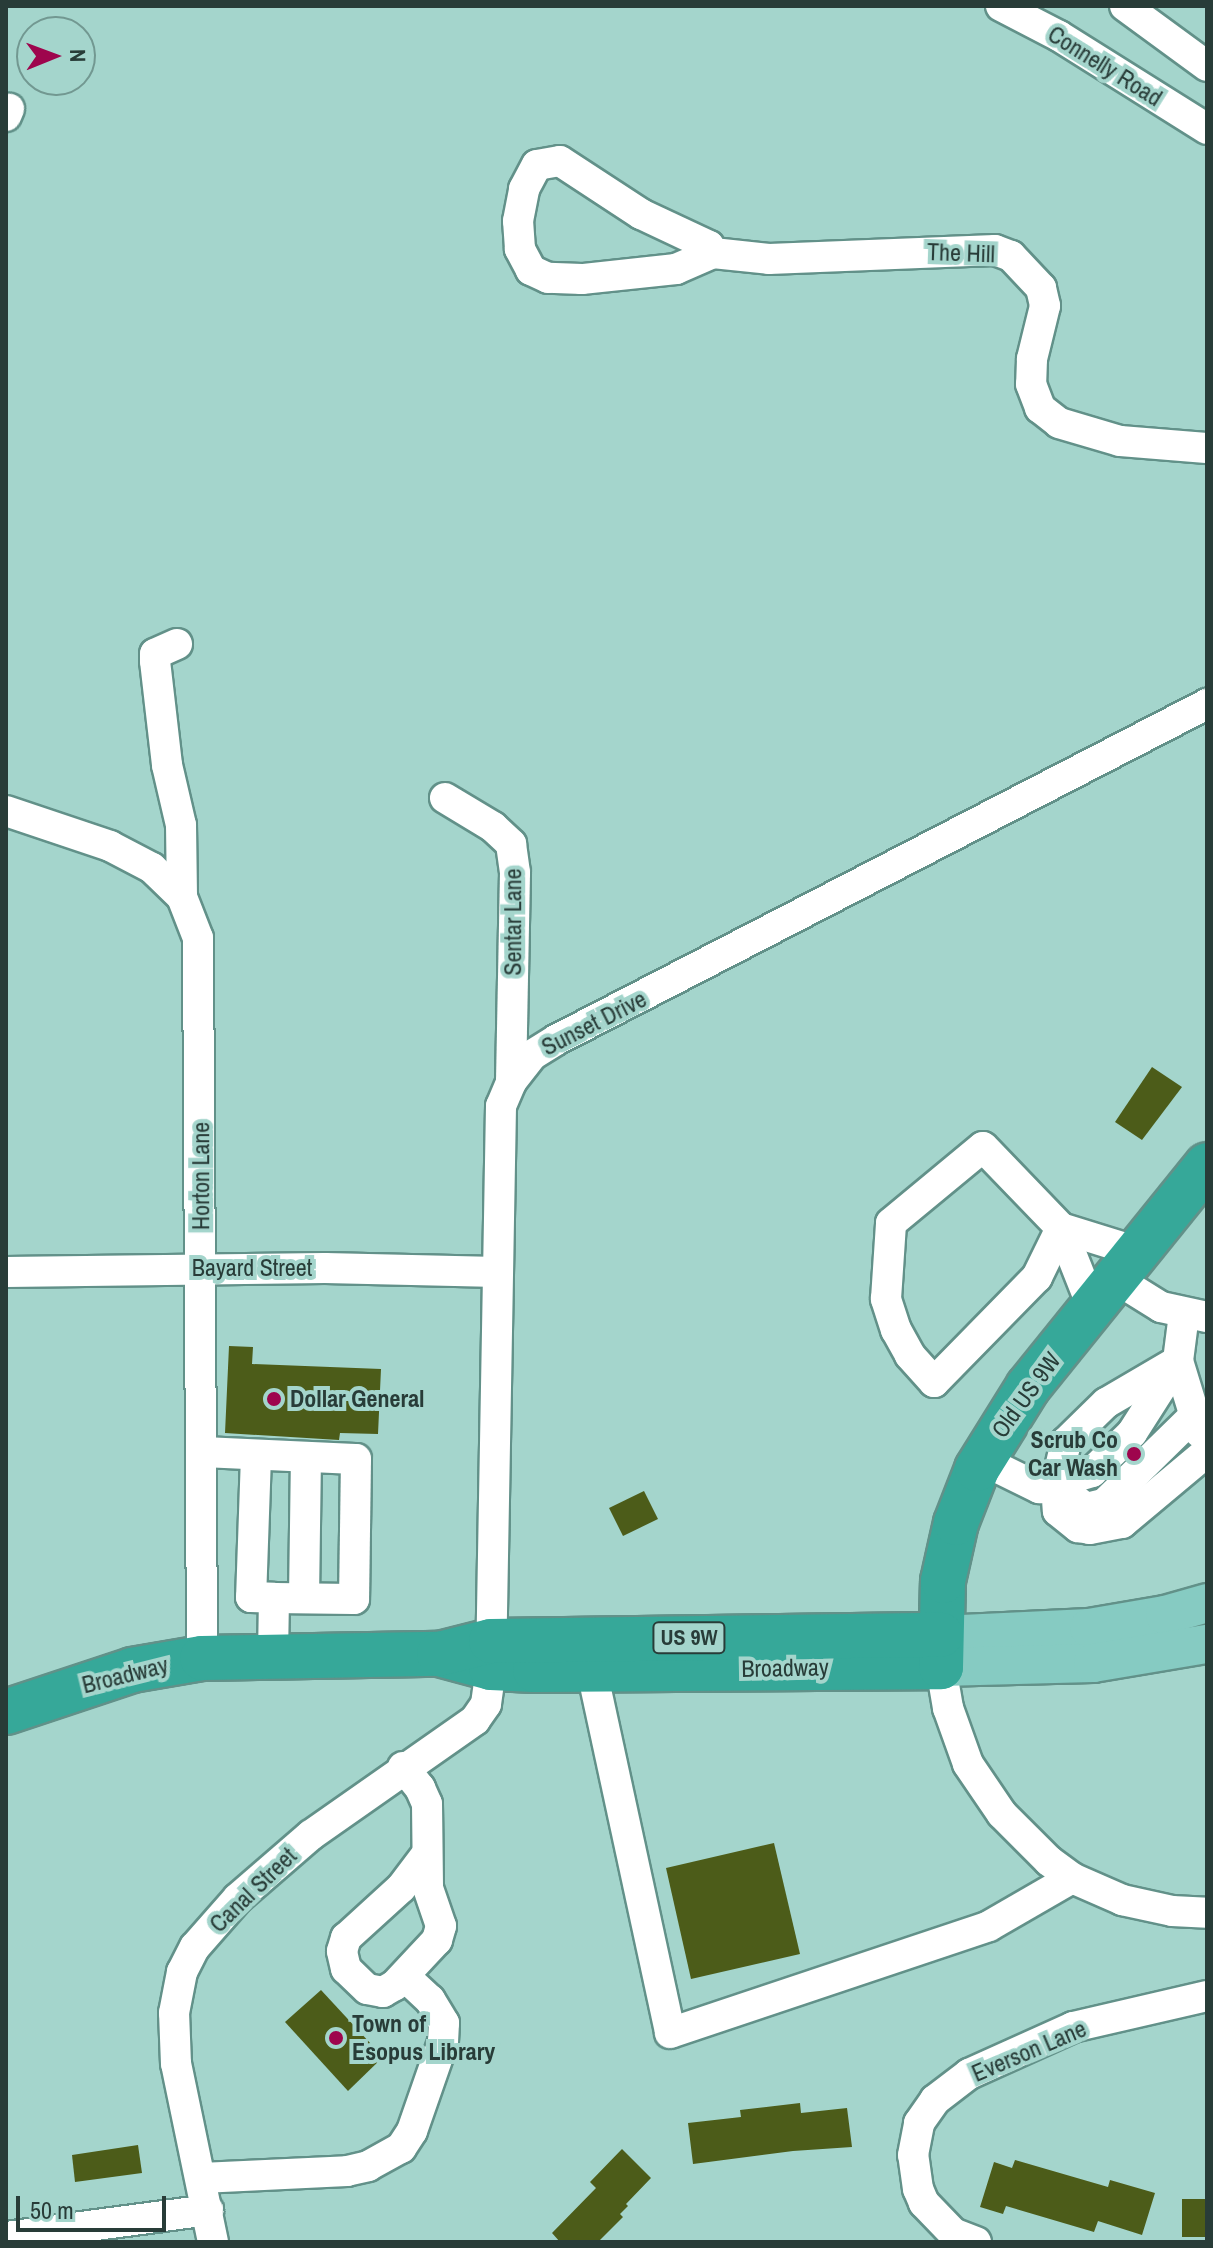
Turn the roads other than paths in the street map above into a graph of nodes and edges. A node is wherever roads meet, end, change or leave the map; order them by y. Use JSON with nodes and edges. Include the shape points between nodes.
{"nodes":[{"id":1,"x":1001,"y":6,"type":"edge"},
{"id":2,"x":1125,"y":6,"type":"edge"},
{"id":3,"x":1207,"y":66,"type":"edge"},
{"id":4,"x":1207,"y":129,"type":"edge"},
{"id":5,"x":713,"y":253,"type":"junction"},
{"id":6,"x":1207,"y":448,"type":"edge"},
{"id":7,"x":177,"y":644,"type":"dead end"},
{"id":8,"x":1207,"y":704,"type":"edge"},
{"id":9,"x":445,"y":798,"type":"dead end"},
{"id":10,"x":6,"y":811,"type":"edge"},
{"id":11,"x":182,"y":897,"type":"junction"},
{"id":12,"x":511,"y":1082,"type":"junction"},
{"id":13,"x":1207,"y":1165,"type":"edge"},
{"id":14,"x":1061,"y":1228,"type":"junction"},
{"id":15,"x":201,"y":1269,"type":"junction"},
{"id":16,"x":6,"y":1272,"type":"edge"},
{"id":17,"x":498,"y":1272,"type":"junction"},
{"id":18,"x":1116,"y":1280,"type":"junction"},
{"id":19,"x":1195,"y":1316,"type":"edge"},
{"id":20,"x":1178,"y":1361,"type":"junction"},
{"id":21,"x":1202,"y":1438,"type":"edge"},
{"id":22,"x":202,"y":1452,"type":"junction"},
{"id":23,"x":256,"y":1456,"type":"junction"},
{"id":24,"x":306,"y":1457,"type":"junction"},
{"id":25,"x":982,"y":1460,"type":"junction"},
{"id":26,"x":1056,"y":1485,"type":"junction"},
{"id":27,"x":262,"y":1598,"type":"junction"},
{"id":28,"x":304,"y":1598,"type":"junction"},
{"id":29,"x":1207,"y":1603,"type":"edge"},
{"id":30,"x":1207,"y":1644,"type":"edge"},
{"id":31,"x":941,"y":1651,"type":"junction"},
{"id":32,"x":491,"y":1654,"type":"junction"},
{"id":33,"x":273,"y":1656,"type":"junction"},
{"id":34,"x":202,"y":1658,"type":"junction"},
{"id":35,"x":592,"y":1671,"type":"junction"},
{"id":36,"x":6,"y":1712,"type":"edge"},
{"id":37,"x":403,"y":1767,"type":"junction"},
{"id":38,"x":426,"y":1855,"type":"junction"},
{"id":39,"x":1072,"y":1878,"type":"junction"},
{"id":40,"x":1207,"y":1913,"type":"edge"},
{"id":41,"x":404,"y":1976,"type":"junction"},
{"id":42,"x":1207,"y":1996,"type":"edge"},
{"id":43,"x":201,"y":2178,"type":"junction"},
{"id":44,"x":208,"y":2210,"type":"junction"},
{"id":45,"x":6,"y":2237,"type":"edge"},
{"id":46,"x":213,"y":2242,"type":"edge"},
{"id":47,"x":976,"y":2242,"type":"edge"}],
"edges":[{"from":1,"to":4,"type":"street","name":"Connelly Road"},
{"from":2,"to":3,"type":"street"},
{"from":5,"to":5,"type":"street","name":"The Hill","via":[[676,269],[548,278],[531,270],[520,249],[524,189],[537,165],[560,161]]},
{"from":5,"to":6,"type":"street","name":"The Hill","via":[[769,259],[995,250],[1011,256],[1041,288],[1045,306],[1032,359],[1031,384],[1040,408],[1059,423],[1120,441]]},
{"from":7,"to":11,"type":"street","via":[[155,654],[155,661],[167,765],[181,825]]},
{"from":8,"to":12,"type":"street","name":"Sunset Drive","via":[[556,1040],[532,1055]]},
{"from":9,"to":12,"type":"street","name":"Sentar Lane","via":[[511,844]]},
{"from":10,"to":11,"type":"street","name":"Horton Lane","via":[[133,856]]},
{"from":11,"to":15,"type":"street","name":"Horton Lane","via":[[193,919],[201,967]]},
{"from":12,"to":17,"type":"street","name":"Sunset Drive","via":[[501,1106]]},
{"from":13,"to":18,"type":"highway","name":"Old US 9W"},
{"from":14,"to":14,"type":"street","via":[[983,1147],[891,1223],[886,1299],[910,1355],[934,1382],[1037,1277]]},
{"from":14,"to":18,"type":"street"},
{"from":14,"to":18,"type":"street"},
{"from":15,"to":16,"type":"street","name":"Bayard Street"},
{"from":15,"to":17,"type":"street","name":"Bayard Street"},
{"from":15,"to":22,"type":"street","name":"Horton Lane"},
{"from":17,"to":32,"type":"street","name":"Sunset Drive"},
{"from":18,"to":19,"type":"street","via":[[1146,1299]]},
{"from":18,"to":25,"type":"highway","name":"Old US 9W","via":[[1028,1387]]},
{"from":19,"to":20,"type":"street"},
{"from":20,"to":21,"type":"street"},
{"from":20,"to":26,"type":"street","via":[[1132,1433],[1109,1457],[1092,1472]]},
{"from":20,"to":26,"type":"street","via":[[1106,1403],[1066,1442]]},
{"from":21,"to":26,"type":"street","via":[[1104,1504],[1086,1508]]},
{"from":22,"to":23,"type":"street"},
{"from":22,"to":34,"type":"street","name":"Horton Lane"},
{"from":23,"to":24,"type":"street"},
{"from":23,"to":27,"type":"street"},
{"from":24,"to":28,"type":"street"},
{"from":24,"to":28,"type":"street","via":[[356,1459],[354,1599]]},
{"from":25,"to":26,"type":"street","via":[[1039,1488]]},
{"from":25,"to":31,"type":"highway","name":"Old US 9W","via":[[949,1553]]},
{"from":27,"to":28,"type":"street"},
{"from":27,"to":33,"type":"street"},
{"from":29,"to":31,"type":"main road","number":"US 9W","via":[[1165,1615]]},
{"from":30,"to":31,"type":"main road","number":"US 9W","via":[[1093,1663]]},
{"from":31,"to":32,"type":"highway","name":"Broadway","number":"US 9W"},
{"from":31,"to":35,"type":"highway","name":"Broadway","number":"US 9W"},
{"from":31,"to":39,"type":"street","via":[[957,1736],[976,1777],[1028,1842]]},
{"from":32,"to":33,"type":"highway","name":"Broadway","number":"US 9W"},
{"from":32,"to":35,"type":"highway","name":"Broadway","number":"US 9W"},
{"from":32,"to":37,"type":"street","name":"Canal Street","via":[[486,1704],[475,1720]]},
{"from":33,"to":34,"type":"highway","name":"Broadway","number":"US 9W"},
{"from":34,"to":36,"type":"highway","name":"Broadway","number":"US 9W","via":[[132,1670]]},
{"from":35,"to":39,"type":"street","via":[[670,2033],[989,1926]]},
{"from":37,"to":38,"type":"street","via":[[427,1804]]},
{"from":37,"to":43,"type":"street","name":"Canal Street","via":[[238,1898],[195,1947],[182,1972],[174,2013],[176,2064]]},
{"from":38,"to":41,"type":"street","via":[[428,1888],[441,1926],[437,1940]]},
{"from":38,"to":41,"type":"street","via":[[401,1888],[346,1938],[342,1951],[346,1969],[367,1989],[383,1992]]},
{"from":39,"to":40,"type":"street","via":[[1147,1907]]},
{"from":41,"to":43,"type":"street","via":[[444,2023],[443,2042],[401,2148],[347,2171]]},
{"from":42,"to":47,"type":"street","name":"Everson Lane","via":[[1073,2027],[969,2074],[935,2100],[919,2123],[913,2155],[918,2189],[924,2203],[953,2233]]},
{"from":43,"to":44,"type":"street","name":"Canal Street"},
{"from":44,"to":45,"type":"street"},
{"from":44,"to":46,"type":"street","name":"Canal Street"}]}
